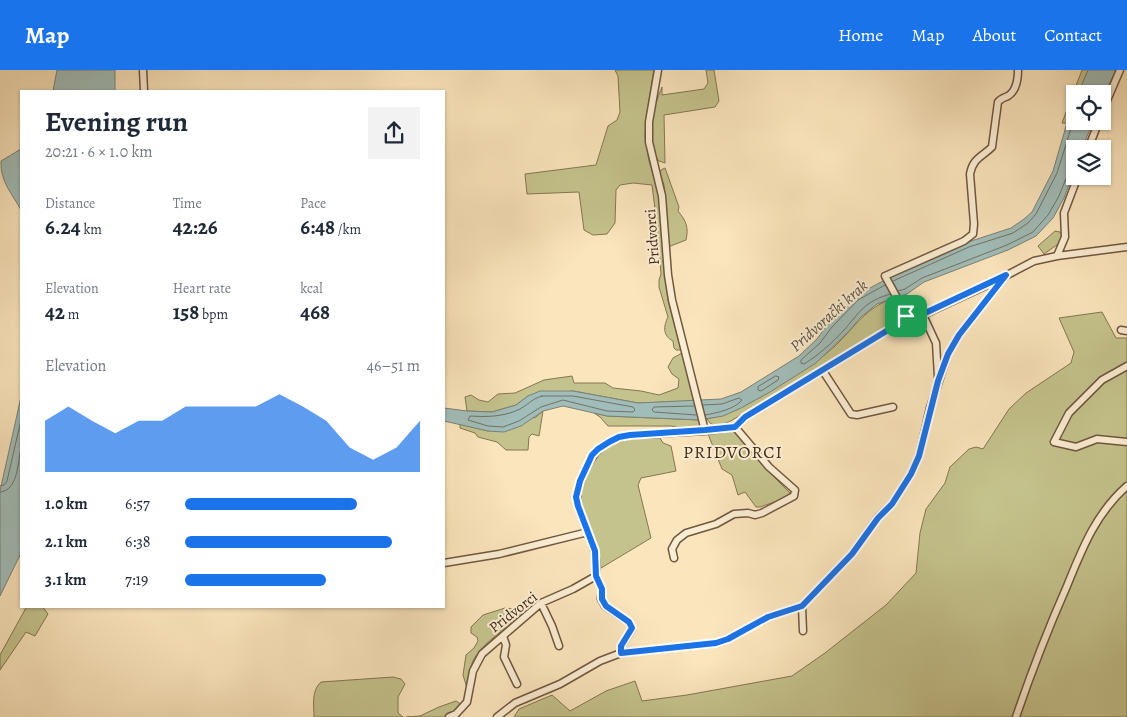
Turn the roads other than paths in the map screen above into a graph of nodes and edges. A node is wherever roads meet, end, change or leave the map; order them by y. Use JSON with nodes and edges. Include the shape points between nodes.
{"nodes":[{"id":1,"x":143,"y":70,"type":"edge"},
{"id":2,"x":658,"y":70,"type":"edge"},
{"id":3,"x":1018,"y":70,"type":"edge"},
{"id":4,"x":1120,"y":70,"type":"edge"},
{"id":5,"x":144,"y":90,"type":"edge"},
{"id":6,"x":1111,"y":91,"type":"edge"},
{"id":7,"x":1075,"y":185,"type":"edge"},
{"id":8,"x":1127,"y":247,"type":"edge"},
{"id":9,"x":1057,"y":256,"type":"junction"},
{"id":10,"x":1006,"y":275,"type":"junction"},
{"id":11,"x":923,"y":314,"type":"junction"},
{"id":12,"x":906,"y":316,"type":"junction"},
{"id":13,"x":1127,"y":366,"type":"edge"},
{"id":14,"x":823,"y":371,"type":"junction"},
{"id":15,"x":938,"y":381,"type":"junction"},
{"id":16,"x":893,"y":407,"type":"dead end"},
{"id":17,"x":735,"y":427,"type":"junction"},
{"id":18,"x":705,"y":430,"type":"junction"},
{"id":19,"x":1127,"y":442,"type":"edge"},
{"id":20,"x":1127,"y":486,"type":"edge"},
{"id":21,"x":588,"y":532,"type":"junction"},
{"id":22,"x":674,"y":558,"type":"dead end"},
{"id":23,"x":445,"y":563,"type":"edge"},
{"id":24,"x":596,"y":576,"type":"junction"},
{"id":25,"x":541,"y":603,"type":"junction"},
{"id":26,"x":802,"y":606,"type":"junction"},
{"id":27,"x":803,"y":631,"type":"dead end"},
{"id":28,"x":502,"y":636,"type":"junction"},
{"id":29,"x":559,"y":646,"type":"dead end"},
{"id":30,"x":621,"y":653,"type":"junction"},
{"id":31,"x":517,"y":684,"type":"dead end"},
{"id":32,"x":449,"y":717,"type":"edge"},
{"id":33,"x":497,"y":717,"type":"edge"},
{"id":34,"x":1016,"y":717,"type":"edge"}],
"edges":[{"from":1,"to":5,"type":"street"},
{"from":2,"to":18,"type":"street","name":"Pridvorci","via":[[649,142],[662,196],[672,300]]},
{"from":3,"to":12,"type":"street","via":[[1013,92],[998,102],[992,147],[971,167],[973,234],[885,276]]},
{"from":4,"to":6,"type":"street"},
{"from":7,"to":9,"type":"street","via":[[1064,213],[1065,237]]},
{"from":8,"to":9,"type":"street"},
{"from":9,"to":10,"type":"street","via":[[1034,261]]},
{"from":10,"to":11,"type":"street"},
{"from":10,"to":15,"type":"street","via":[[959,335]]},
{"from":11,"to":12,"type":"street"},
{"from":11,"to":15,"type":"street","via":[[936,343]]},
{"from":12,"to":14,"type":"street"},
{"from":13,"to":19,"type":"street","via":[[1102,380],[1069,413],[1054,442],[1076,447],[1097,439]]},
{"from":14,"to":16,"type":"street","via":[[852,414]]},
{"from":14,"to":17,"type":"street","via":[[768,402]]},
{"from":15,"to":26,"type":"street","via":[[919,456],[911,474],[892,504],[852,554]]},
{"from":17,"to":18,"type":"street"},
{"from":17,"to":22,"type":"street","via":[[769,467],[795,490],[794,496],[762,513],[734,514],[716,524],[686,533],[672,549]]},
{"from":18,"to":21,"type":"street","via":[[630,435],[619,437],[598,449],[586,467],[576,497]]},
{"from":20,"to":34,"type":"street","via":[[1104,509],[1088,537],[1053,617]]},
{"from":21,"to":23,"type":"street","via":[[499,554]]},
{"from":21,"to":24,"type":"street","via":[[595,551]]},
{"from":24,"to":25,"type":"street","name":"Pridvorci"},
{"from":24,"to":30,"type":"street","via":[[606,606],[629,622],[632,628],[621,646]]},
{"from":25,"to":28,"type":"street","name":"Pridvorci"},
{"from":25,"to":29,"type":"street"},
{"from":26,"to":27,"type":"street"},
{"from":26,"to":30,"type":"street","via":[[768,617],[716,643]]},
{"from":28,"to":31,"type":"street","via":[[506,645],[504,657]]},
{"from":28,"to":32,"type":"street","name":"Pridvorci","via":[[477,661],[467,702]]},
{"from":30,"to":33,"type":"street","via":[[515,703]]}]}
